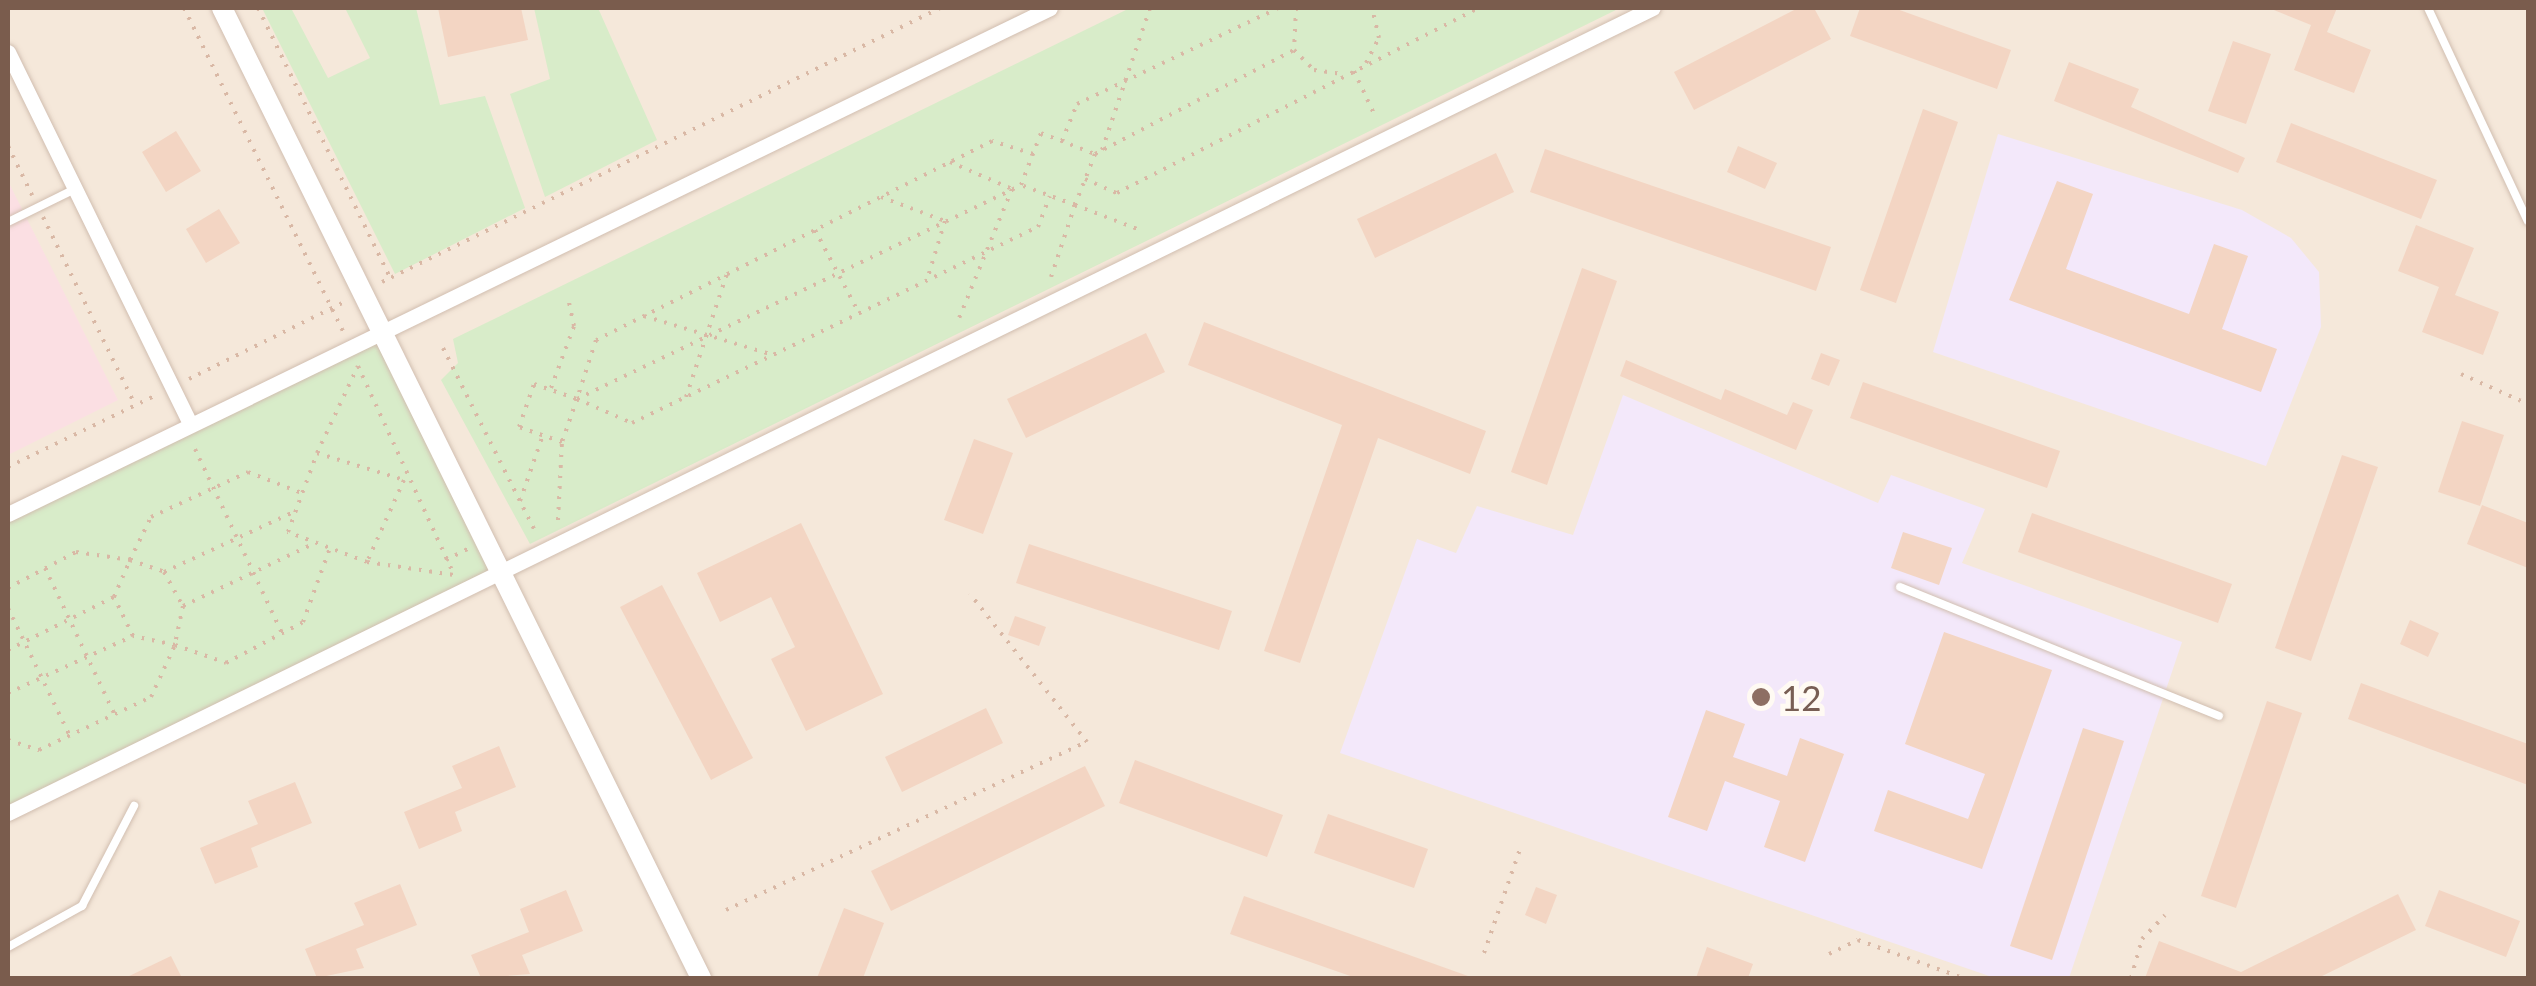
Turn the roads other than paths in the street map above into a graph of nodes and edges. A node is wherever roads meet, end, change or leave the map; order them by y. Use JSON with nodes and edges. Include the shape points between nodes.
{"nodes":[{"id":1,"x":222,"y":8,"type":"edge"},
{"id":2,"x":1050,"y":8,"type":"edge"},
{"id":3,"x":1653,"y":8,"type":"edge"},
{"id":4,"x":2428,"y":8,"type":"edge"},
{"id":5,"x":8,"y":52,"type":"edge"},
{"id":6,"x":75,"y":189,"type":"junction"},
{"id":7,"x":2528,"y":221,"type":"edge"},
{"id":8,"x":8,"y":222,"type":"edge"},
{"id":9,"x":383,"y":334,"type":"junction"},
{"id":10,"x":190,"y":424,"type":"junction"},
{"id":11,"x":8,"y":514,"type":"edge"},
{"id":12,"x":501,"y":565,"type":"junction"},
{"id":13,"x":1900,"y":587,"type":"dead end"},
{"id":14,"x":2219,"y":716,"type":"dead end"},
{"id":15,"x":134,"y":806,"type":"dead end"},
{"id":16,"x":8,"y":813,"type":"edge"},
{"id":17,"x":8,"y":946,"type":"edge"},
{"id":18,"x":701,"y":978,"type":"edge"}],
"edges":[{"from":1,"to":9,"type":"street"},
{"from":2,"to":9,"type":"street"},
{"from":3,"to":12,"type":"street"},
{"from":4,"to":7,"type":"lane"},
{"from":5,"to":6,"type":"street"},
{"from":6,"to":8,"type":"lane"},
{"from":6,"to":10,"type":"street"},
{"from":9,"to":10,"type":"street"},
{"from":9,"to":12,"type":"street"},
{"from":10,"to":11,"type":"street"},
{"from":12,"to":16,"type":"street"},
{"from":12,"to":18,"type":"street"},
{"from":13,"to":14,"type":"lane"},
{"from":15,"to":17,"type":"lane","via":[[82,906]]}]}
